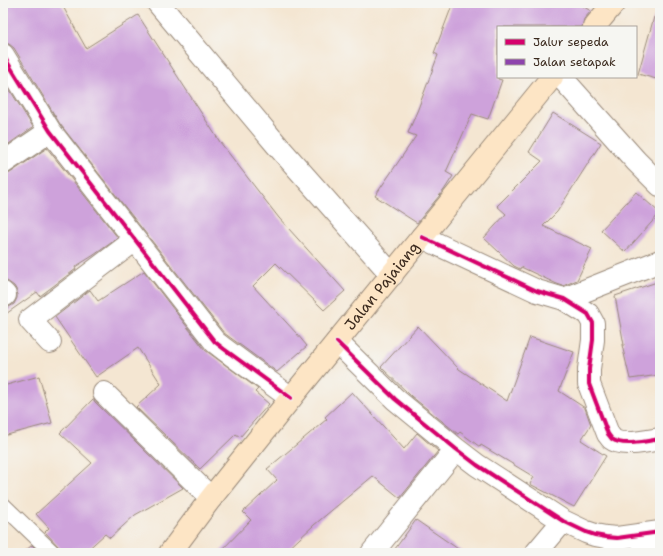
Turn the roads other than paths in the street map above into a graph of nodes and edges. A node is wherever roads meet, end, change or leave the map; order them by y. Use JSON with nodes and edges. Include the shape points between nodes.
{"nodes":[{"id":1,"x":158,"y":3,"type":"edge"},
{"id":2,"x":614,"y":3,"type":"edge"},
{"id":3,"x":595,"y":26,"type":"edge"},
{"id":4,"x":3,"y":55,"type":"edge"},
{"id":5,"x":551,"y":78,"type":"edge"},
{"id":6,"x":562,"y":78,"type":"edge"},
{"id":7,"x":50,"y":131,"type":"junction"},
{"id":8,"x":3,"y":163,"type":"edge"},
{"id":9,"x":660,"y":185,"type":"edge"},
{"id":10,"x":422,"y":237,"type":"junction"},
{"id":11,"x":135,"y":240,"type":"junction"},
{"id":12,"x":660,"y":261,"type":"edge"},
{"id":13,"x":392,"y":274,"type":"junction"},
{"id":14,"x":564,"y":299,"type":"junction"},
{"id":15,"x":50,"y":342,"type":"dead end"},
{"id":16,"x":337,"y":342,"type":"junction"},
{"id":17,"x":104,"y":393,"type":"dead end"},
{"id":18,"x":291,"y":398,"type":"junction"},
{"id":19,"x":660,"y":439,"type":"edge"},
{"id":20,"x":456,"y":449,"type":"junction"},
{"id":21,"x":211,"y":498,"type":"junction"},
{"id":22,"x":3,"y":505,"type":"edge"},
{"id":23,"x":563,"y":521,"type":"junction"},
{"id":24,"x":660,"y":532,"type":"edge"},
{"id":25,"x":171,"y":552,"type":"edge"},
{"id":26,"x":53,"y":553,"type":"edge"},
{"id":27,"x":372,"y":553,"type":"edge"},
{"id":28,"x":536,"y":553,"type":"edge"},
{"id":29,"x":642,"y":553,"type":"edge"}],
"edges":[{"from":1,"to":13,"type":"street","via":[[276,144]]},
{"from":2,"to":3,"type":"main road"},
{"from":4,"to":7,"type":"street"},
{"from":5,"to":10,"type":"main road","name":"Jalan Pajaiang"},
{"from":6,"to":9,"type":"street"},
{"from":7,"to":8,"type":"street"},
{"from":7,"to":11,"type":"street"},
{"from":10,"to":13,"type":"main road","name":"Jalan Pajaiang"},
{"from":10,"to":14,"type":"street","via":[[537,291]]},
{"from":11,"to":15,"type":"street","via":[[30,320]]},
{"from":11,"to":18,"type":"street","via":[[215,342]]},
{"from":12,"to":14,"type":"street"},
{"from":13,"to":16,"type":"main road","name":"Jalan Pajaiang"},
{"from":14,"to":19,"type":"street","via":[[588,314],[593,324],[589,384],[608,434],[612,439],[629,443]]},
{"from":16,"to":18,"type":"main road","name":"Jalan Pajaiang"},
{"from":16,"to":20,"type":"street","via":[[395,399]]},
{"from":17,"to":21,"type":"street"},
{"from":18,"to":21,"type":"main road","name":"Jalan Pajaiang"},
{"from":20,"to":23,"type":"street"},
{"from":20,"to":27,"type":"street"},
{"from":21,"to":25,"type":"main road","name":"Jalan Pajaiang"},
{"from":22,"to":26,"type":"lane"},
{"from":23,"to":24,"type":"street","via":[[586,532],[606,537],[617,538]]},
{"from":23,"to":28,"type":"street"},
{"from":24,"to":29,"type":"street"}]}
